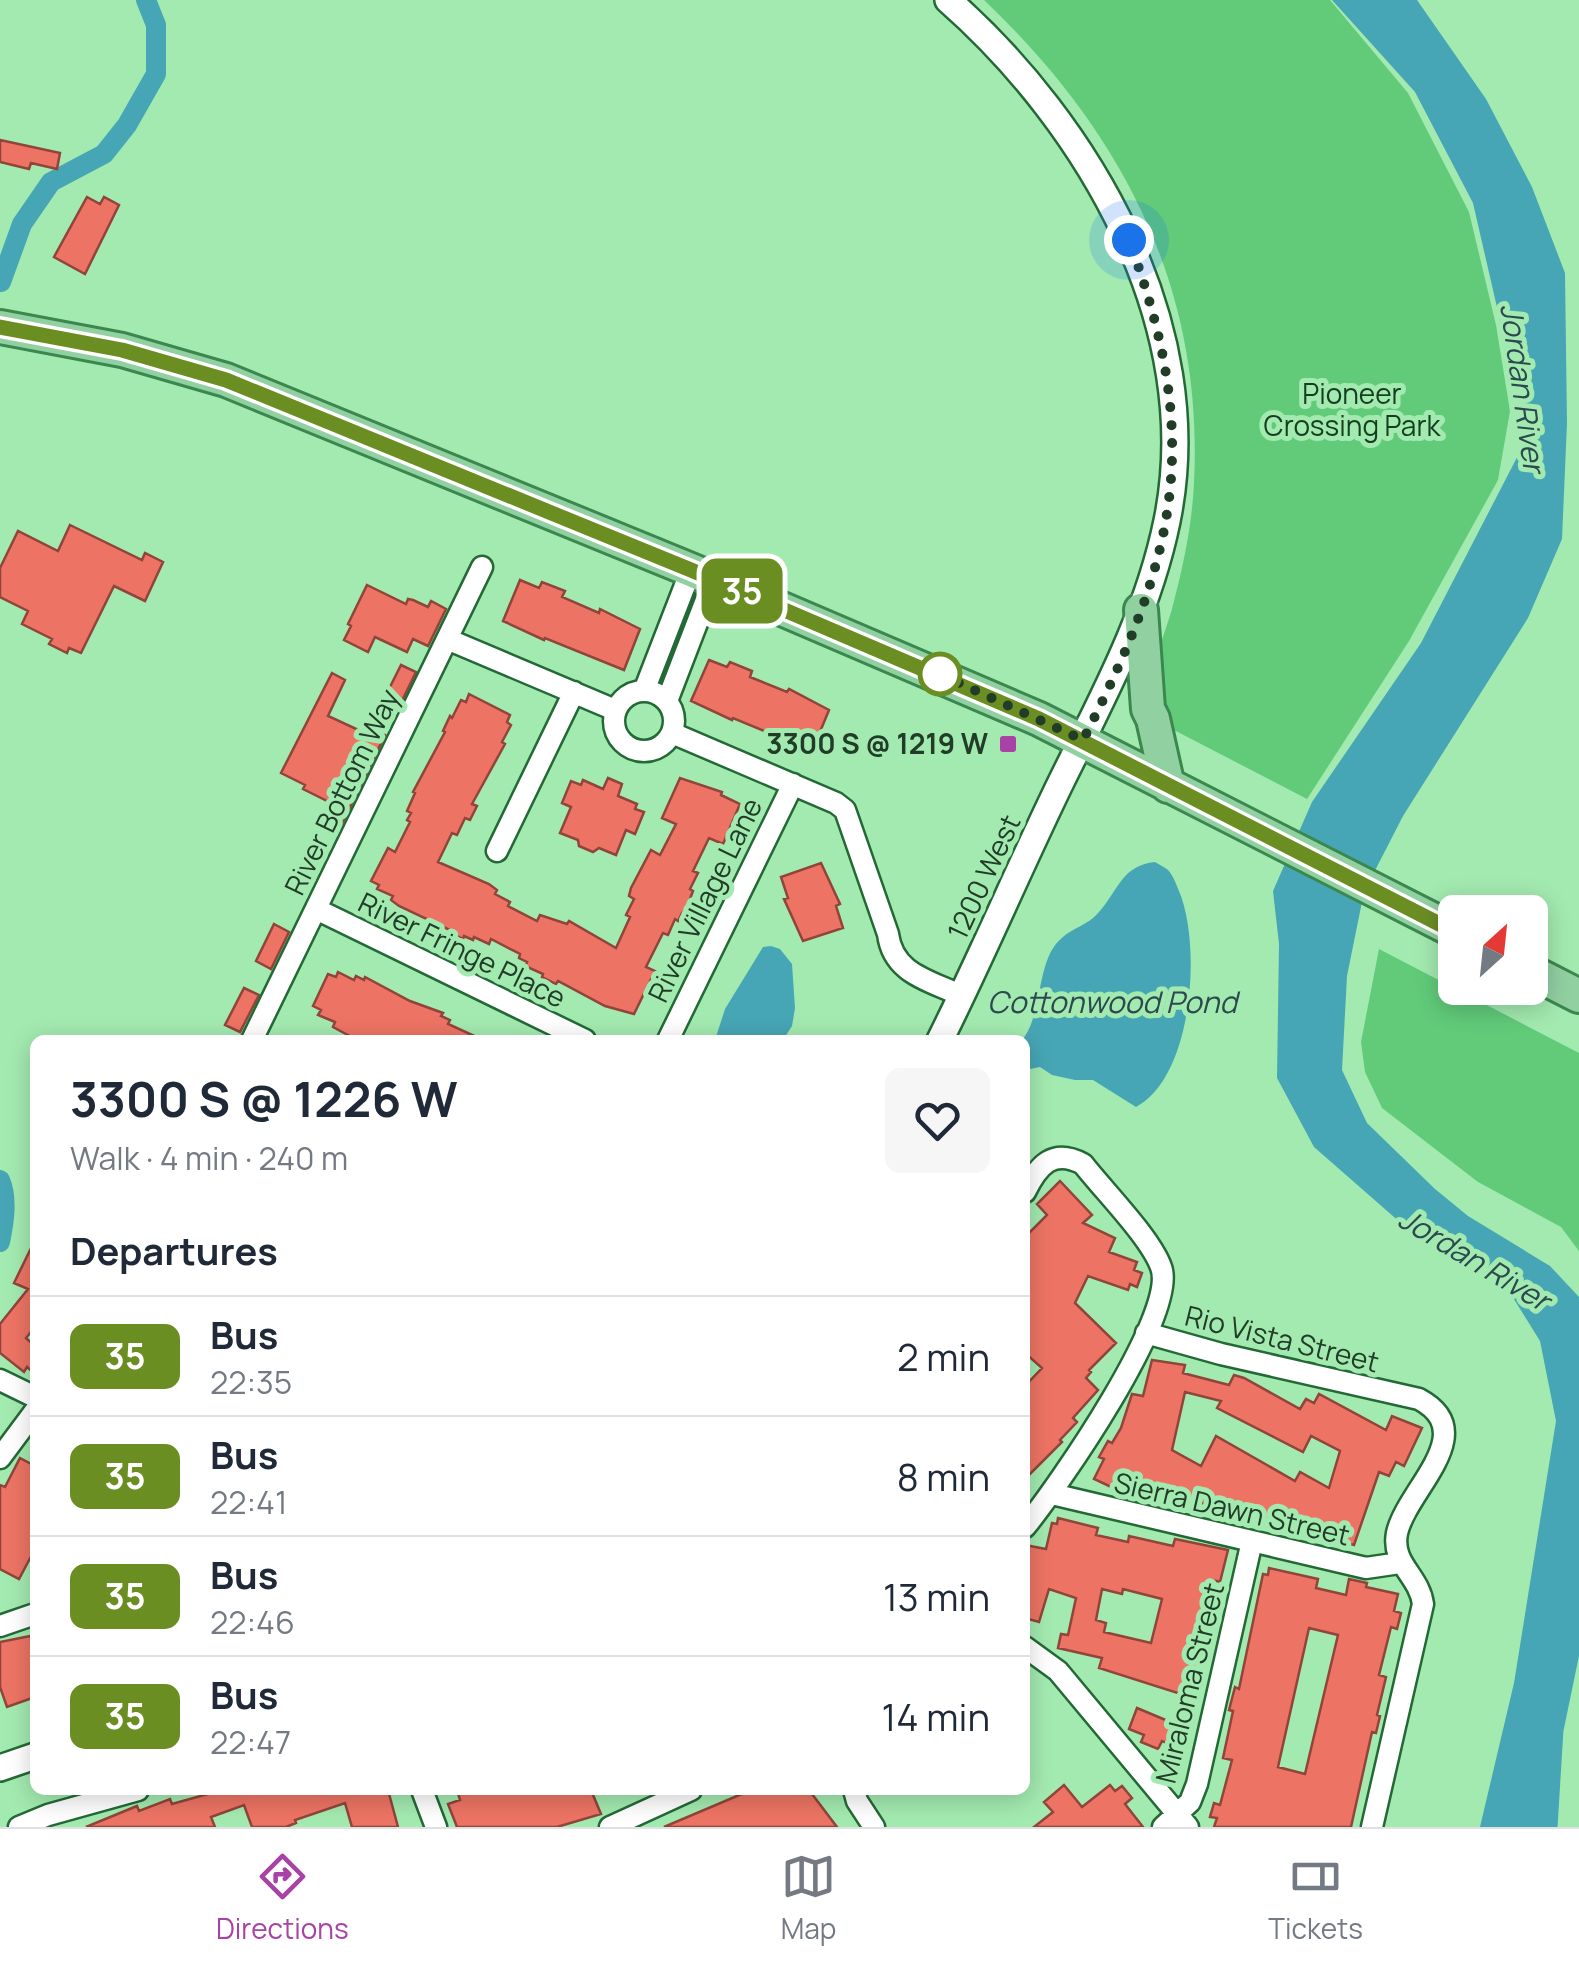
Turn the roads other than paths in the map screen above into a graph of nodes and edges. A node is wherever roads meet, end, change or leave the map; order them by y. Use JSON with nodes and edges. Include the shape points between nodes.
{"nodes":[{"id":1,"x":948,"y":0,"type":"edge"},
{"id":2,"x":0,"y":327,"type":"edge"},
{"id":3,"x":482,"y":568,"type":"dead end"},
{"id":4,"x":703,"y":574,"type":"junction"},
{"id":5,"x":1141,"y":610,"type":"junction"},
{"id":6,"x":447,"y":639,"type":"junction"},
{"id":7,"x":644,"y":691,"type":"junction"},
{"id":8,"x":574,"y":692,"type":"junction"},
{"id":9,"x":667,"y":701,"type":"junction"},
{"id":10,"x":616,"y":710,"type":"junction"},
{"id":11,"x":672,"y":733,"type":"junction"},
{"id":12,"x":1083,"y":740,"type":"junction"},
{"id":13,"x":792,"y":784,"type":"junction"},
{"id":14,"x":1168,"y":786,"type":"junction"},
{"id":15,"x":497,"y":851,"type":"dead end"},
{"id":16,"x":316,"y":909,"type":"junction"},
{"id":17,"x":1438,"y":923,"type":"edge"},
{"id":18,"x":1548,"y":980,"type":"edge"},
{"id":19,"x":962,"y":996,"type":"junction"},
{"id":20,"x":1579,"y":996,"type":"edge"},
{"id":21,"x":254,"y":1035,"type":"edge"},
{"id":22,"x":574,"y":1035,"type":"edge"},
{"id":23,"x":670,"y":1035,"type":"edge"},
{"id":24,"x":942,"y":1035,"type":"edge"},
{"id":25,"x":1030,"y":1182,"type":"edge"},
{"id":26,"x":1146,"y":1333,"type":"junction"},
{"id":27,"x":0,"y":1380,"type":"edge"},
{"id":28,"x":30,"y":1395,"type":"edge"},
{"id":29,"x":30,"y":1418,"type":"edge"},
{"id":30,"x":0,"y":1458,"type":"edge"},
{"id":31,"x":1052,"y":1494,"type":"junction"},
{"id":32,"x":1030,"y":1521,"type":"edge"},
{"id":33,"x":1252,"y":1541,"type":"junction"},
{"id":34,"x":1400,"y":1563,"type":"junction"},
{"id":35,"x":30,"y":1616,"type":"edge"},
{"id":36,"x":0,"y":1626,"type":"edge"},
{"id":37,"x":1030,"y":1650,"type":"edge"},
{"id":38,"x":30,"y":1758,"type":"edge"},
{"id":39,"x":0,"y":1768,"type":"edge"},
{"id":40,"x":120,"y":1795,"type":"edge"},
{"id":41,"x":424,"y":1795,"type":"edge"},
{"id":42,"x":680,"y":1795,"type":"edge"},
{"id":43,"x":855,"y":1795,"type":"edge"},
{"id":44,"x":1176,"y":1823,"type":"edge"},
{"id":45,"x":19,"y":1827,"type":"edge"},
{"id":46,"x":436,"y":1827,"type":"edge"},
{"id":47,"x":610,"y":1827,"type":"edge"},
{"id":48,"x":874,"y":1827,"type":"edge"},
{"id":49,"x":1372,"y":1827,"type":"edge"}],
"edges":[{"from":1,"to":5,"type":"street","name":"1200 West","via":[[1023,76],[1071,138],[1110,202],[1145,282],[1168,376],[1173,445],[1168,517]]},
{"from":2,"to":4,"type":"main road","via":[[122,350],[226,380]]},
{"from":3,"to":6,"type":"street","name":"River Bottom Way"},
{"from":4,"to":7,"type":"street"},
{"from":4,"to":9,"type":"street"},
{"from":4,"to":12,"type":"main road"},
{"from":5,"to":12,"type":"street","name":"1200 West"},
{"from":5,"to":14,"type":"main road","via":[[1148,709]]},
{"from":6,"to":8,"type":"street"},
{"from":6,"to":16,"type":"street","name":"River Bottom Way"},
{"from":7,"to":9,"type":"street"},
{"from":7,"to":10,"type":"street"},
{"from":8,"to":10,"type":"street"},
{"from":8,"to":15,"type":"street"},
{"from":9,"to":11,"type":"street"},
{"from":10,"to":11,"type":"street","via":[[620,740],[637,751],[658,748]]},
{"from":11,"to":13,"type":"street"},
{"from":12,"to":14,"type":"main road"},
{"from":12,"to":19,"type":"street","name":"1200 West"},
{"from":13,"to":19,"type":"street","via":[[845,810],[890,952],[901,967]]},
{"from":13,"to":23,"type":"street","name":"River Village Lane"},
{"from":14,"to":17,"type":"main road"},
{"from":16,"to":21,"type":"street","name":"River Bottom Way"},
{"from":16,"to":22,"type":"street","name":"River Fringe Place"},
{"from":18,"to":20,"type":"main road"},
{"from":19,"to":24,"type":"street","name":"1200 West"},
{"from":25,"to":26,"type":"street","name":"Rio Vista Street","via":[[1048,1159],[1083,1164],[1161,1265],[1164,1291]]},
{"from":26,"to":31,"type":"street","via":[[1104,1415]]},
{"from":26,"to":34,"type":"street","name":"Rio Vista Street","via":[[1434,1408],[1443,1420],[1442,1447],[1396,1535]]},
{"from":27,"to":28,"type":"street"},
{"from":29,"to":30,"type":"street"},
{"from":31,"to":32,"type":"street"},
{"from":31,"to":33,"type":"street","name":"Sierra Dawn Street"},
{"from":33,"to":34,"type":"street","name":"Sierra Dawn Street","via":[[1366,1568]]},
{"from":33,"to":44,"type":"street","name":"Miraloma Street","via":[[1197,1784]]},
{"from":34,"to":49,"type":"street","via":[[1420,1585],[1423,1604]]},
{"from":35,"to":36,"type":"street"},
{"from":37,"to":44,"type":"street","via":[[1058,1670]]},
{"from":38,"to":39,"type":"street"},
{"from":40,"to":45,"type":"street"},
{"from":41,"to":46,"type":"street"},
{"from":42,"to":47,"type":"street"},
{"from":43,"to":48,"type":"street"}]}
